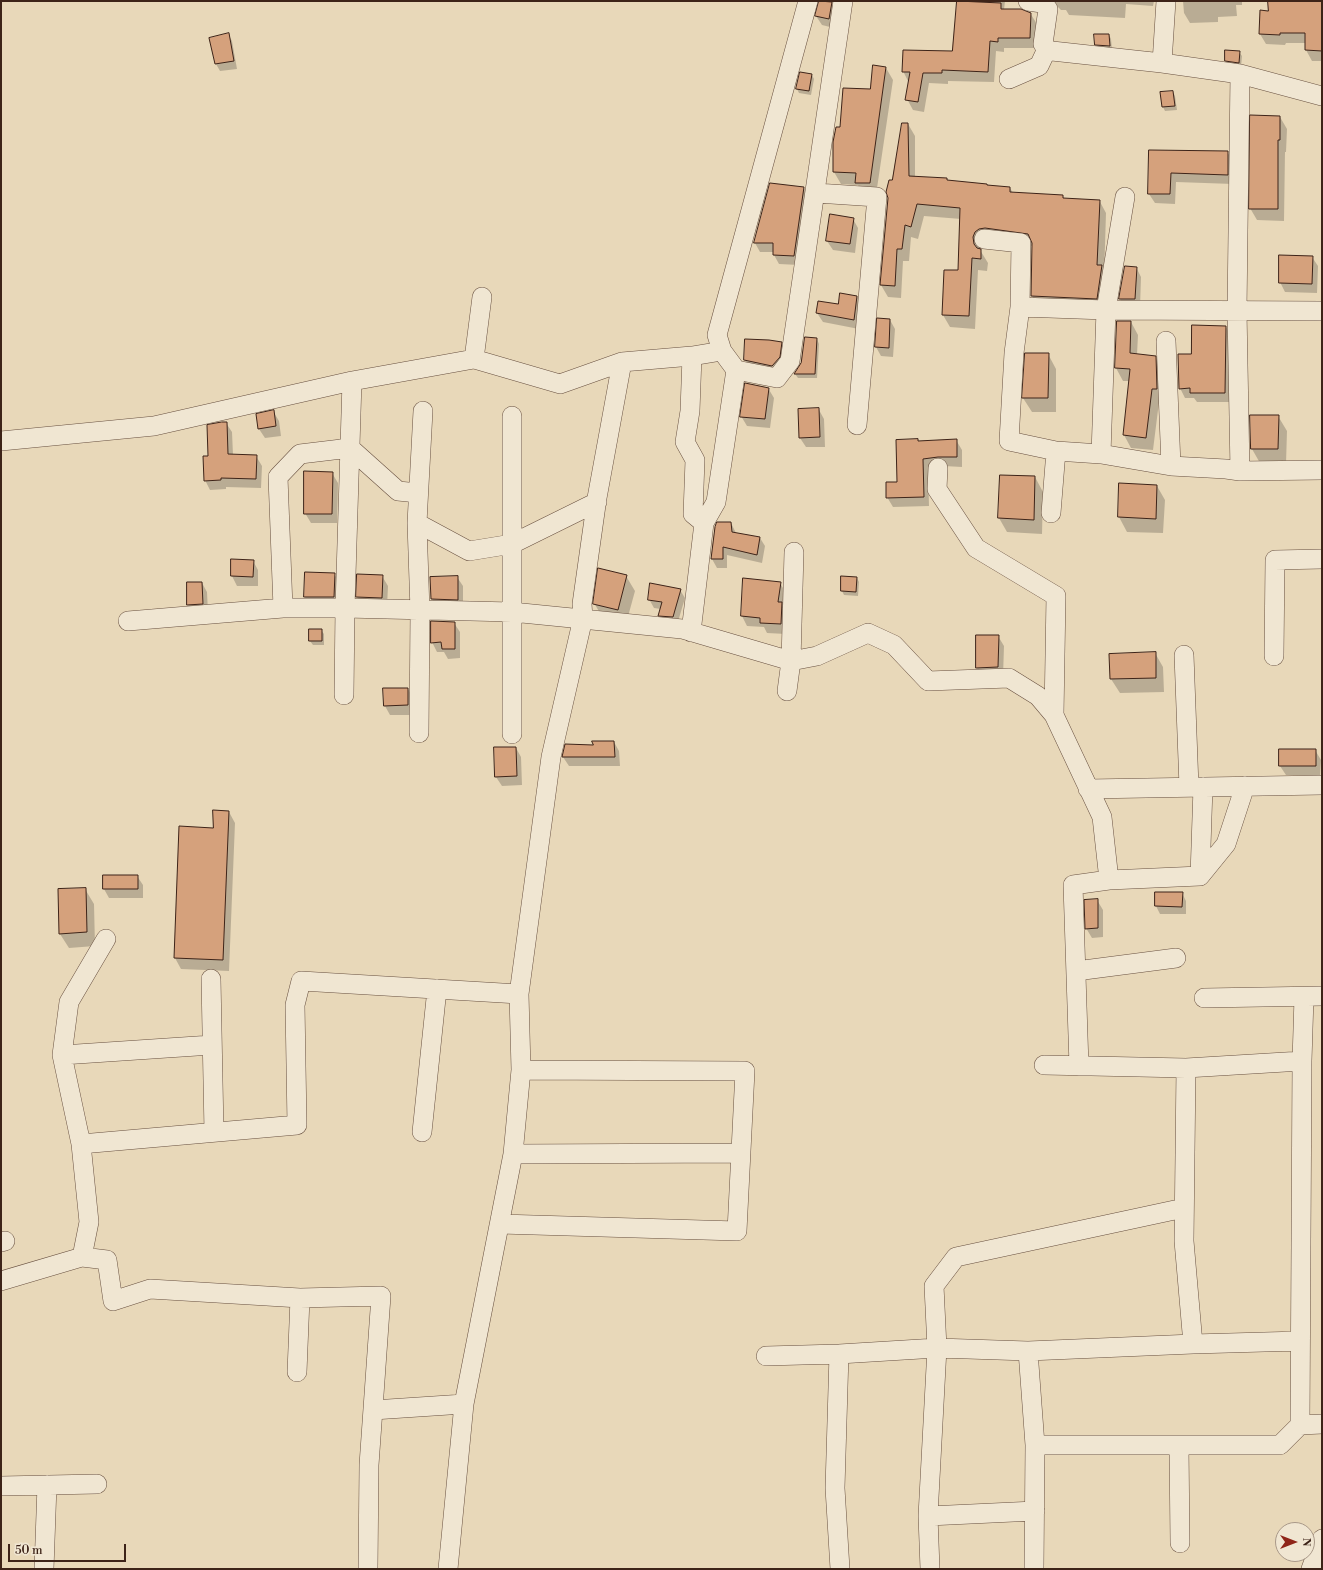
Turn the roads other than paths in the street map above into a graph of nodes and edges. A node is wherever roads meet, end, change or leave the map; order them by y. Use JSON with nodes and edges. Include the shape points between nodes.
{"nodes":[{"id":1,"x":808,"y":1,"type":"edge"},
{"id":2,"x":843,"y":1,"type":"edge"},
{"id":3,"x":1028,"y":1,"type":"edge"},
{"id":4,"x":1166,"y":1,"type":"edge"},
{"id":5,"x":1047,"y":48,"type":"junction"},
{"id":6,"x":1162,"y":63,"type":"junction"},
{"id":7,"x":1240,"y":74,"type":"junction"},
{"id":8,"x":1009,"y":79,"type":"dead end"},
{"id":9,"x":1322,"y":96,"type":"edge"},
{"id":10,"x":816,"y":193,"type":"junction"},
{"id":11,"x":1125,"y":197,"type":"dead end"},
{"id":12,"x":984,"y":239,"type":"dead end"},
{"id":13,"x":482,"y":297,"type":"dead end"},
{"id":14,"x":1020,"y":307,"type":"junction"},
{"id":15,"x":1106,"y":310,"type":"junction"},
{"id":16,"x":1237,"y":311,"type":"junction"},
{"id":17,"x":1322,"y":311,"type":"edge"},
{"id":18,"x":1166,"y":342,"type":"dead end"},
{"id":19,"x":722,"y":351,"type":"junction"},
{"id":20,"x":692,"y":356,"type":"junction"},
{"id":21,"x":474,"y":359,"type":"junction"},
{"id":22,"x":622,"y":362,"type":"junction"},
{"id":23,"x":736,"y":370,"type":"junction"},
{"id":24,"x":352,"y":381,"type":"junction"},
{"id":25,"x":423,"y":411,"type":"dead end"},
{"id":26,"x":512,"y":416,"type":"dead end"},
{"id":27,"x":857,"y":425,"type":"dead end"},
{"id":28,"x":1,"y":441,"type":"edge"},
{"id":29,"x":350,"y":448,"type":"junction"},
{"id":30,"x":1056,"y":451,"type":"junction"},
{"id":31,"x":1101,"y":454,"type":"junction"},
{"id":32,"x":1171,"y":466,"type":"junction"},
{"id":33,"x":938,"y":468,"type":"dead end"},
{"id":34,"x":1322,"y":470,"type":"edge"},
{"id":35,"x":1240,"y":471,"type":"junction"},
{"id":36,"x":418,"y":493,"type":"junction"},
{"id":37,"x":597,"y":502,"type":"junction"},
{"id":38,"x":1051,"y":513,"type":"dead end"},
{"id":39,"x":417,"y":523,"type":"junction"},
{"id":40,"x":704,"y":523,"type":"junction"},
{"id":41,"x":512,"y":544,"type":"junction"},
{"id":42,"x":794,"y":552,"type":"dead end"},
{"id":43,"x":1322,"y":559,"type":"edge"},
{"id":44,"x":283,"y":608,"type":"junction"},
{"id":45,"x":345,"y":608,"type":"junction"},
{"id":46,"x":420,"y":611,"type":"junction"},
{"id":47,"x":512,"y":612,"type":"junction"},
{"id":48,"x":583,"y":618,"type":"junction"},
{"id":49,"x":128,"y":621,"type":"dead end"},
{"id":50,"x":691,"y":632,"type":"junction"},
{"id":51,"x":1184,"y":655,"type":"dead end"},
{"id":52,"x":1274,"y":656,"type":"dead end"},
{"id":53,"x":791,"y":661,"type":"junction"},
{"id":54,"x":786,"y":691,"type":"dead end"},
{"id":55,"x":344,"y":695,"type":"dead end"},
{"id":56,"x":1054,"y":715,"type":"junction"},
{"id":57,"x":419,"y":733,"type":"dead end"},
{"id":58,"x":512,"y":734,"type":"dead end"},
{"id":59,"x":1322,"y":785,"type":"edge"},
{"id":60,"x":1245,"y":786,"type":"junction"},
{"id":61,"x":1196,"y":787,"type":"junction"},
{"id":62,"x":1088,"y":789,"type":"junction"},
{"id":63,"x":1200,"y":876,"type":"junction"},
{"id":64,"x":1109,"y":880,"type":"junction"},
{"id":65,"x":106,"y":939,"type":"dead end"},
{"id":66,"x":1176,"y":958,"type":"dead end"},
{"id":67,"x":1076,"y":971,"type":"junction"},
{"id":68,"x":210,"y":979,"type":"dead end"},
{"id":69,"x":437,"y":989,"type":"junction"},
{"id":70,"x":519,"y":994,"type":"junction"},
{"id":71,"x":1313,"y":997,"type":"edge"},
{"id":72,"x":1204,"y":998,"type":"dead end"},
{"id":73,"x":212,"y":1045,"type":"junction"},
{"id":74,"x":62,"y":1055,"type":"junction"},
{"id":75,"x":1302,"y":1061,"type":"junction"},
{"id":76,"x":1044,"y":1065,"type":"dead end"},
{"id":77,"x":1080,"y":1066,"type":"junction"},
{"id":78,"x":1186,"y":1068,"type":"junction"},
{"id":79,"x":522,"y":1070,"type":"junction"},
{"id":80,"x":214,"y":1132,"type":"junction"},
{"id":81,"x":422,"y":1132,"type":"dead end"},
{"id":82,"x":81,"y":1144,"type":"junction"},
{"id":83,"x":741,"y":1153,"type":"junction"},
{"id":84,"x":513,"y":1154,"type":"junction"},
{"id":85,"x":1184,"y":1208,"type":"junction"},
{"id":86,"x":500,"y":1224,"type":"junction"},
{"id":87,"x":82,"y":1257,"type":"junction"},
{"id":88,"x":1,"y":1281,"type":"edge"},
{"id":89,"x":300,"y":1298,"type":"junction"},
{"id":90,"x":1300,"y":1340,"type":"junction"},
{"id":91,"x":1193,"y":1344,"type":"junction"},
{"id":92,"x":937,"y":1348,"type":"junction"},
{"id":93,"x":1028,"y":1351,"type":"junction"},
{"id":94,"x":839,"y":1354,"type":"junction"},
{"id":95,"x":766,"y":1356,"type":"dead end"},
{"id":96,"x":297,"y":1372,"type":"dead end"},
{"id":97,"x":464,"y":1404,"type":"junction"},
{"id":98,"x":373,"y":1410,"type":"junction"},
{"id":99,"x":1322,"y":1424,"type":"edge"},
{"id":100,"x":1300,"y":1425,"type":"junction"},
{"id":101,"x":1035,"y":1445,"type":"junction"},
{"id":102,"x":1179,"y":1446,"type":"junction"},
{"id":103,"x":97,"y":1484,"type":"dead end"},
{"id":104,"x":48,"y":1485,"type":"junction"},
{"id":105,"x":1,"y":1486,"type":"edge"},
{"id":106,"x":1035,"y":1511,"type":"junction"},
{"id":107,"x":928,"y":1516,"type":"junction"},
{"id":108,"x":1322,"y":1539,"type":"edge"},
{"id":109,"x":1180,"y":1543,"type":"dead end"},
{"id":110,"x":44,"y":1569,"type":"edge"},
{"id":111,"x":368,"y":1569,"type":"edge"},
{"id":112,"x":448,"y":1569,"type":"edge"},
{"id":113,"x":840,"y":1569,"type":"edge"},
{"id":114,"x":930,"y":1569,"type":"edge"},
{"id":115,"x":1034,"y":1569,"type":"edge"},
{"id":116,"x":1311,"y":1569,"type":"edge"}],
"edges":[{"from":1,"to":19,"type":"street","via":[[717,335]]},
{"from":2,"to":10,"type":"street"},
{"from":3,"to":5,"type":"street","via":[[1042,3],[1048,9],[1043,44]]},
{"from":4,"to":6,"type":"street"},
{"from":5,"to":6,"type":"street","via":[[1052,51]]},
{"from":5,"to":8,"type":"street","via":[[1039,66]]},
{"from":6,"to":7,"type":"street"},
{"from":7,"to":9,"type":"street"},
{"from":7,"to":16,"type":"street"},
{"from":10,"to":23,"type":"street","via":[[790,361],[777,378]]},
{"from":10,"to":27,"type":"street","via":[[877,198]]},
{"from":11,"to":15,"type":"street"},
{"from":12,"to":14,"type":"street","via":[[1021,243]]},
{"from":13,"to":21,"type":"street"},
{"from":14,"to":15,"type":"street"},
{"from":14,"to":30,"type":"street","via":[[1014,353],[1009,441]]},
{"from":15,"to":16,"type":"street"},
{"from":15,"to":31,"type":"street"},
{"from":16,"to":17,"type":"street"},
{"from":16,"to":35,"type":"street"},
{"from":18,"to":32,"type":"street"},
{"from":19,"to":20,"type":"street"},
{"from":19,"to":23,"type":"street"},
{"from":20,"to":22,"type":"street"},
{"from":20,"to":40,"type":"street","via":[[690,411],[685,442],[695,460],[693,514]]},
{"from":21,"to":22,"type":"street","via":[[560,384]]},
{"from":21,"to":24,"type":"street"},
{"from":22,"to":37,"type":"street"},
{"from":23,"to":40,"type":"street","via":[[716,502]]},
{"from":24,"to":28,"type":"street","via":[[154,426]]},
{"from":24,"to":29,"type":"street"},
{"from":25,"to":36,"type":"street"},
{"from":26,"to":41,"type":"street"},
{"from":29,"to":36,"type":"street","via":[[398,491]]},
{"from":29,"to":44,"type":"street","via":[[300,454],[278,477]]},
{"from":29,"to":45,"type":"street"},
{"from":30,"to":31,"type":"street"},
{"from":30,"to":38,"type":"street"},
{"from":31,"to":32,"type":"street"},
{"from":32,"to":35,"type":"street"},
{"from":33,"to":56,"type":"street","via":[[937,489],[976,548],[1056,596]]},
{"from":34,"to":35,"type":"street"},
{"from":36,"to":39,"type":"street"},
{"from":37,"to":41,"type":"street"},
{"from":37,"to":48,"type":"street","via":[[582,604]]},
{"from":39,"to":41,"type":"street","via":[[468,551]]},
{"from":39,"to":46,"type":"street"},
{"from":40,"to":50,"type":"street"},
{"from":41,"to":47,"type":"street"},
{"from":42,"to":53,"type":"street"},
{"from":43,"to":52,"type":"street","via":[[1275,560]]},
{"from":44,"to":45,"type":"street"},
{"from":44,"to":49,"type":"street"},
{"from":45,"to":46,"type":"street"},
{"from":45,"to":55,"type":"street"},
{"from":46,"to":47,"type":"street"},
{"from":46,"to":57,"type":"street"},
{"from":47,"to":48,"type":"street"},
{"from":47,"to":58,"type":"street"},
{"from":48,"to":50,"type":"street"},
{"from":48,"to":70,"type":"street","via":[[551,757]]},
{"from":50,"to":53,"type":"street"},
{"from":51,"to":61,"type":"street"},
{"from":53,"to":54,"type":"street"},
{"from":53,"to":56,"type":"street","via":[[817,656],[868,633],[894,644],[928,681],[1009,678],[1038,696]]},
{"from":56,"to":62,"type":"street"},
{"from":59,"to":60,"type":"street"},
{"from":60,"to":61,"type":"street"},
{"from":60,"to":63,"type":"street","via":[[1226,844]]},
{"from":61,"to":62,"type":"street"},
{"from":61,"to":63,"type":"street"},
{"from":62,"to":64,"type":"street","via":[[1102,817]]},
{"from":63,"to":64,"type":"street"},
{"from":64,"to":67,"type":"street","via":[[1073,885]]},
{"from":65,"to":74,"type":"street","via":[[69,1002]]},
{"from":66,"to":67,"type":"street"},
{"from":67,"to":77,"type":"street"},
{"from":68,"to":73,"type":"street"},
{"from":69,"to":70,"type":"street"},
{"from":69,"to":80,"type":"street","via":[[301,980],[295,1005],[297,1125]]},
{"from":69,"to":81,"type":"street"},
{"from":70,"to":79,"type":"street"},
{"from":71,"to":72,"type":"street"},
{"from":71,"to":75,"type":"street"},
{"from":73,"to":74,"type":"street"},
{"from":73,"to":80,"type":"street"},
{"from":74,"to":82,"type":"street"},
{"from":75,"to":78,"type":"street"},
{"from":75,"to":90,"type":"street"},
{"from":76,"to":77,"type":"street"},
{"from":77,"to":78,"type":"street"},
{"from":78,"to":85,"type":"street"},
{"from":79,"to":83,"type":"street","via":[[745,1071]]},
{"from":79,"to":84,"type":"street"},
{"from":80,"to":82,"type":"street"},
{"from":82,"to":87,"type":"street","via":[[89,1222]]},
{"from":83,"to":84,"type":"street"},
{"from":83,"to":86,"type":"street","via":[[737,1231]]},
{"from":84,"to":86,"type":"street"},
{"from":85,"to":91,"type":"street","via":[[1184,1240]]},
{"from":85,"to":92,"type":"street","via":[[956,1257],[934,1286]]},
{"from":86,"to":97,"type":"street"},
{"from":87,"to":88,"type":"street"},
{"from":87,"to":89,"type":"street","via":[[107,1260],[113,1301],[150,1289]]},
{"from":89,"to":96,"type":"street"},
{"from":89,"to":98,"type":"street","via":[[381,1296]]},
{"from":90,"to":91,"type":"street"},
{"from":90,"to":100,"type":"street"},
{"from":91,"to":93,"type":"street"},
{"from":92,"to":93,"type":"street"},
{"from":92,"to":94,"type":"street"},
{"from":92,"to":107,"type":"street"},
{"from":93,"to":101,"type":"street"},
{"from":94,"to":95,"type":"street"},
{"from":94,"to":113,"type":"street","via":[[835,1488]]},
{"from":97,"to":98,"type":"street"},
{"from":97,"to":112,"type":"street"},
{"from":98,"to":111,"type":"street","via":[[369,1465]]},
{"from":99,"to":100,"type":"street"},
{"from":100,"to":102,"type":"street","via":[[1280,1445]]},
{"from":101,"to":102,"type":"street"},
{"from":101,"to":106,"type":"street"},
{"from":102,"to":109,"type":"street"},
{"from":103,"to":104,"type":"street"},
{"from":104,"to":105,"type":"street"},
{"from":104,"to":110,"type":"street"},
{"from":106,"to":107,"type":"street"},
{"from":106,"to":115,"type":"street"},
{"from":107,"to":114,"type":"street"},
{"from":108,"to":116,"type":"street"}]}
